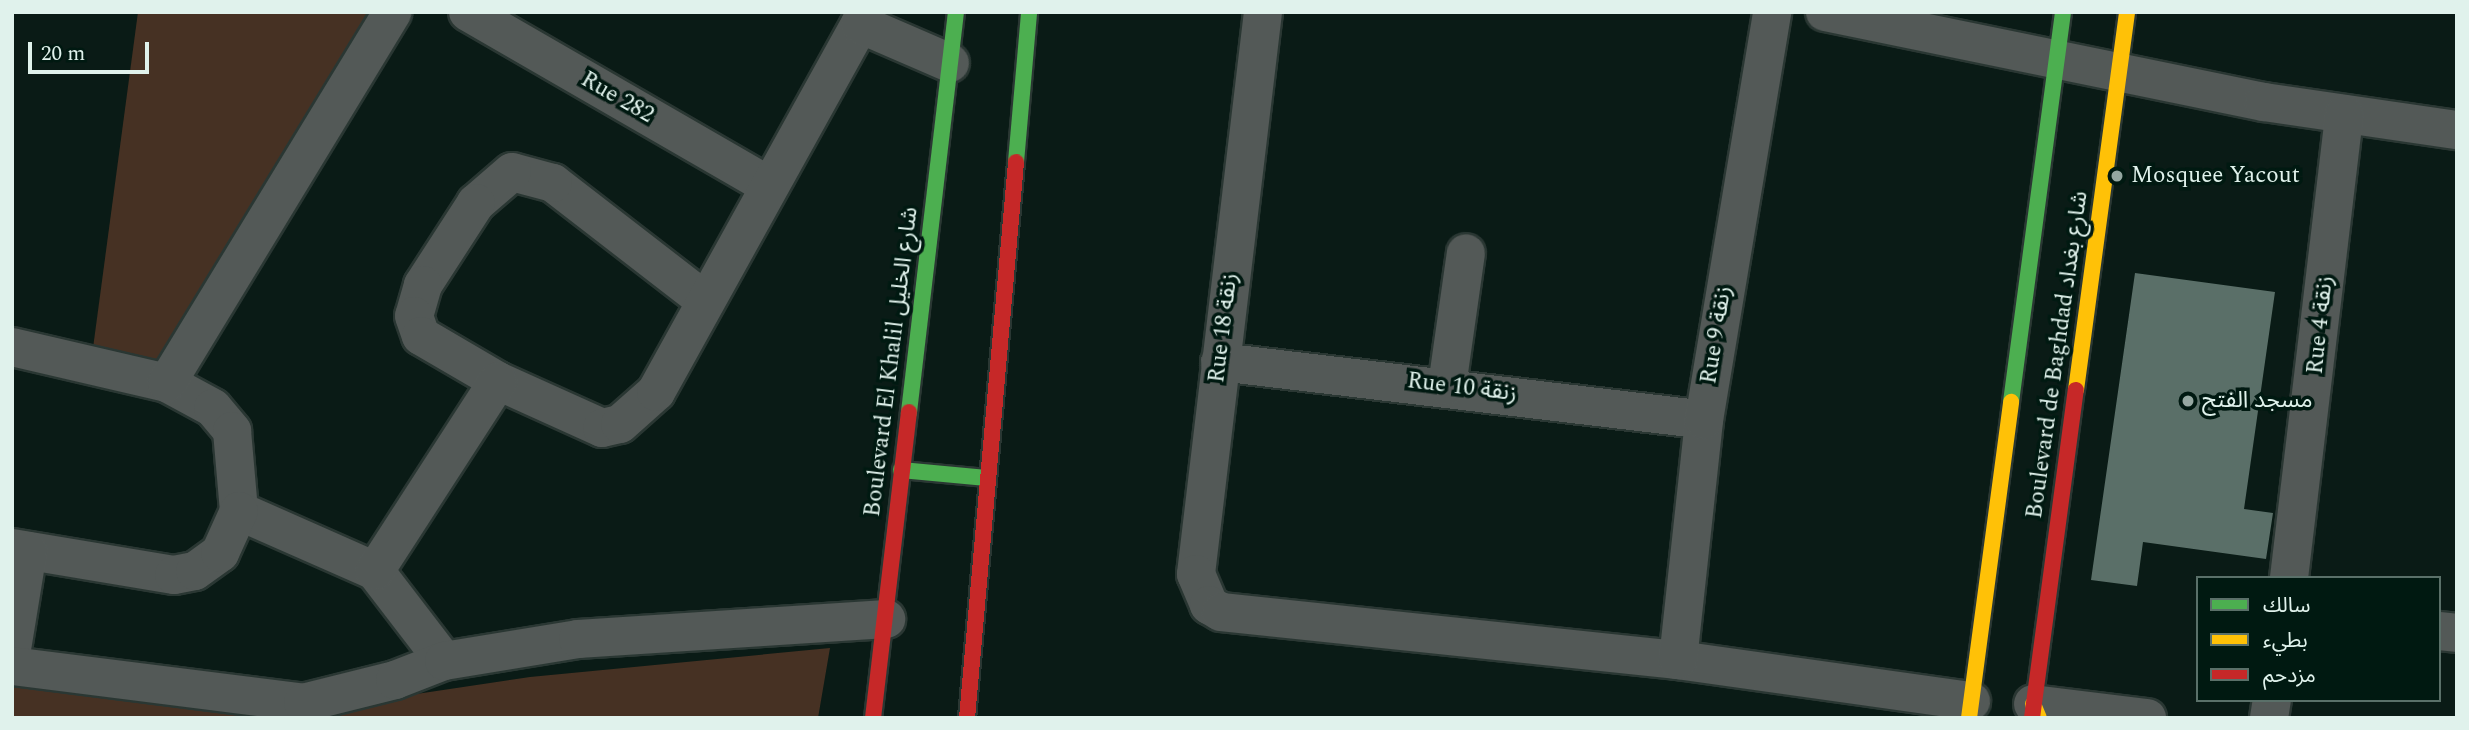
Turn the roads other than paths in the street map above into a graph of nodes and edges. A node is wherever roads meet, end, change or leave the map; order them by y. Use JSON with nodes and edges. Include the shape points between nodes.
{"nodes":[{"id":1,"x":393,"y":12,"type":"edge"},
{"id":2,"x":468,"y":12,"type":"edge"},
{"id":3,"x":956,"y":12,"type":"edge"},
{"id":4,"x":1029,"y":12,"type":"edge"},
{"id":5,"x":1263,"y":12,"type":"edge"},
{"id":6,"x":1772,"y":12,"type":"edge"},
{"id":7,"x":1825,"y":12,"type":"edge"},
{"id":8,"x":2063,"y":12,"type":"edge"},
{"id":9,"x":2127,"y":12,"type":"edge"},
{"id":10,"x":850,"y":18,"type":"edge"},
{"id":11,"x":2057,"y":56,"type":"junction"},
{"id":12,"x":950,"y":62,"type":"junction"},
{"id":13,"x":2120,"y":70,"type":"junction"},
{"id":14,"x":2344,"y":114,"type":"junction"},
{"id":15,"x":2457,"y":130,"type":"edge"},
{"id":16,"x":766,"y":184,"type":"junction"},
{"id":17,"x":1466,"y":253,"type":"dead end"},
{"id":18,"x":703,"y":299,"type":"junction"},
{"id":19,"x":12,"y":347,"type":"edge"},
{"id":20,"x":1220,"y":362,"type":"junction"},
{"id":21,"x":498,"y":381,"type":"junction"},
{"id":22,"x":167,"y":383,"type":"junction"},
{"id":23,"x":1447,"y":386,"type":"junction"},
{"id":24,"x":1704,"y":420,"type":"junction"},
{"id":25,"x":901,"y":470,"type":"junction"},
{"id":26,"x":987,"y":478,"type":"junction"},
{"id":27,"x":239,"y":511,"type":"junction"},
{"id":28,"x":20,"y":550,"type":"edge"},
{"id":29,"x":375,"y":571,"type":"junction"},
{"id":30,"x":2289,"y":576,"type":"edge"},
{"id":31,"x":886,"y":619,"type":"junction"},
{"id":32,"x":12,"y":649,"type":"edge"},
{"id":33,"x":1678,"y":660,"type":"junction"},
{"id":34,"x":444,"y":661,"type":"junction"},
{"id":35,"x":12,"y":666,"type":"edge"},
{"id":36,"x":1970,"y":709,"type":"edge"},
{"id":37,"x":2035,"y":713,"type":"edge"},
{"id":38,"x":873,"y":718,"type":"edge"},
{"id":39,"x":967,"y":718,"type":"edge"},
{"id":40,"x":2147,"y":718,"type":"edge"}],
"edges":[{"from":1,"to":22,"type":"street"},
{"from":2,"to":16,"type":"street","name":"Rue 282"},
{"from":3,"to":12,"type":"street","name":"Boulevard El Khalil شارع الخليل"},
{"from":4,"to":26,"type":"street"},
{"from":5,"to":20,"type":"street","name":"Rue 18 زنقة"},
{"from":6,"to":24,"type":"street","name":"Rue 9 زنقة"},
{"from":7,"to":11,"type":"street"},
{"from":8,"to":11,"type":"street","name":"Boulevard de Baghdad شارع بغداد"},
{"from":9,"to":13,"type":"street","name":"Boulevard de Baghdad شارع بغداد"},
{"from":10,"to":12,"type":"street"},
{"from":10,"to":16,"type":"street"},
{"from":11,"to":13,"type":"street"},
{"from":11,"to":36,"type":"street","name":"Boulevard de Baghdad شارع بغداد"},
{"from":12,"to":25,"type":"street","name":"Boulevard El Khalil شارع الخليل"},
{"from":13,"to":14,"type":"street"},
{"from":13,"to":37,"type":"street","name":"Boulevard de Baghdad شارع بغداد"},
{"from":14,"to":15,"type":"street"},
{"from":14,"to":30,"type":"street","name":"Rue 4 زنقة"},
{"from":16,"to":18,"type":"street"},
{"from":17,"to":23,"type":"street"},
{"from":18,"to":21,"type":"street","via":[[656,392],[620,424],[602,428]]},
{"from":18,"to":21,"type":"street","via":[[553,183],[512,172],[475,203],[423,285],[414,316],[421,336]]},
{"from":19,"to":22,"type":"street"},
{"from":20,"to":23,"type":"street","name":"Rue 10 زنقة"},
{"from":20,"to":33,"type":"street","name":"Rue 18 زنقة","via":[[1196,575],[1209,605],[1243,615]]},
{"from":21,"to":29,"type":"street"},
{"from":22,"to":27,"type":"street","via":[[214,408],[232,431]]},
{"from":23,"to":24,"type":"street","name":"Rue 10 زنقة"},
{"from":24,"to":33,"type":"street","name":"Rue 9 زنقة"},
{"from":25,"to":26,"type":"street"},
{"from":25,"to":31,"type":"street","name":"Boulevard El Khalil شارع الخليل"},
{"from":26,"to":39,"type":"street"},
{"from":27,"to":28,"type":"street","via":[[220,553],[195,571],[174,575]]},
{"from":27,"to":29,"type":"street"},
{"from":28,"to":32,"type":"street"},
{"from":29,"to":34,"type":"street"},
{"from":31,"to":34,"type":"street","via":[[652,629]]},
{"from":31,"to":38,"type":"street","name":"Boulevard El Khalil شارع الخليل"},
{"from":33,"to":36,"type":"street"},
{"from":34,"to":35,"type":"street","via":[[395,681],[303,703]]},
{"from":37,"to":40,"type":"street"}]}
